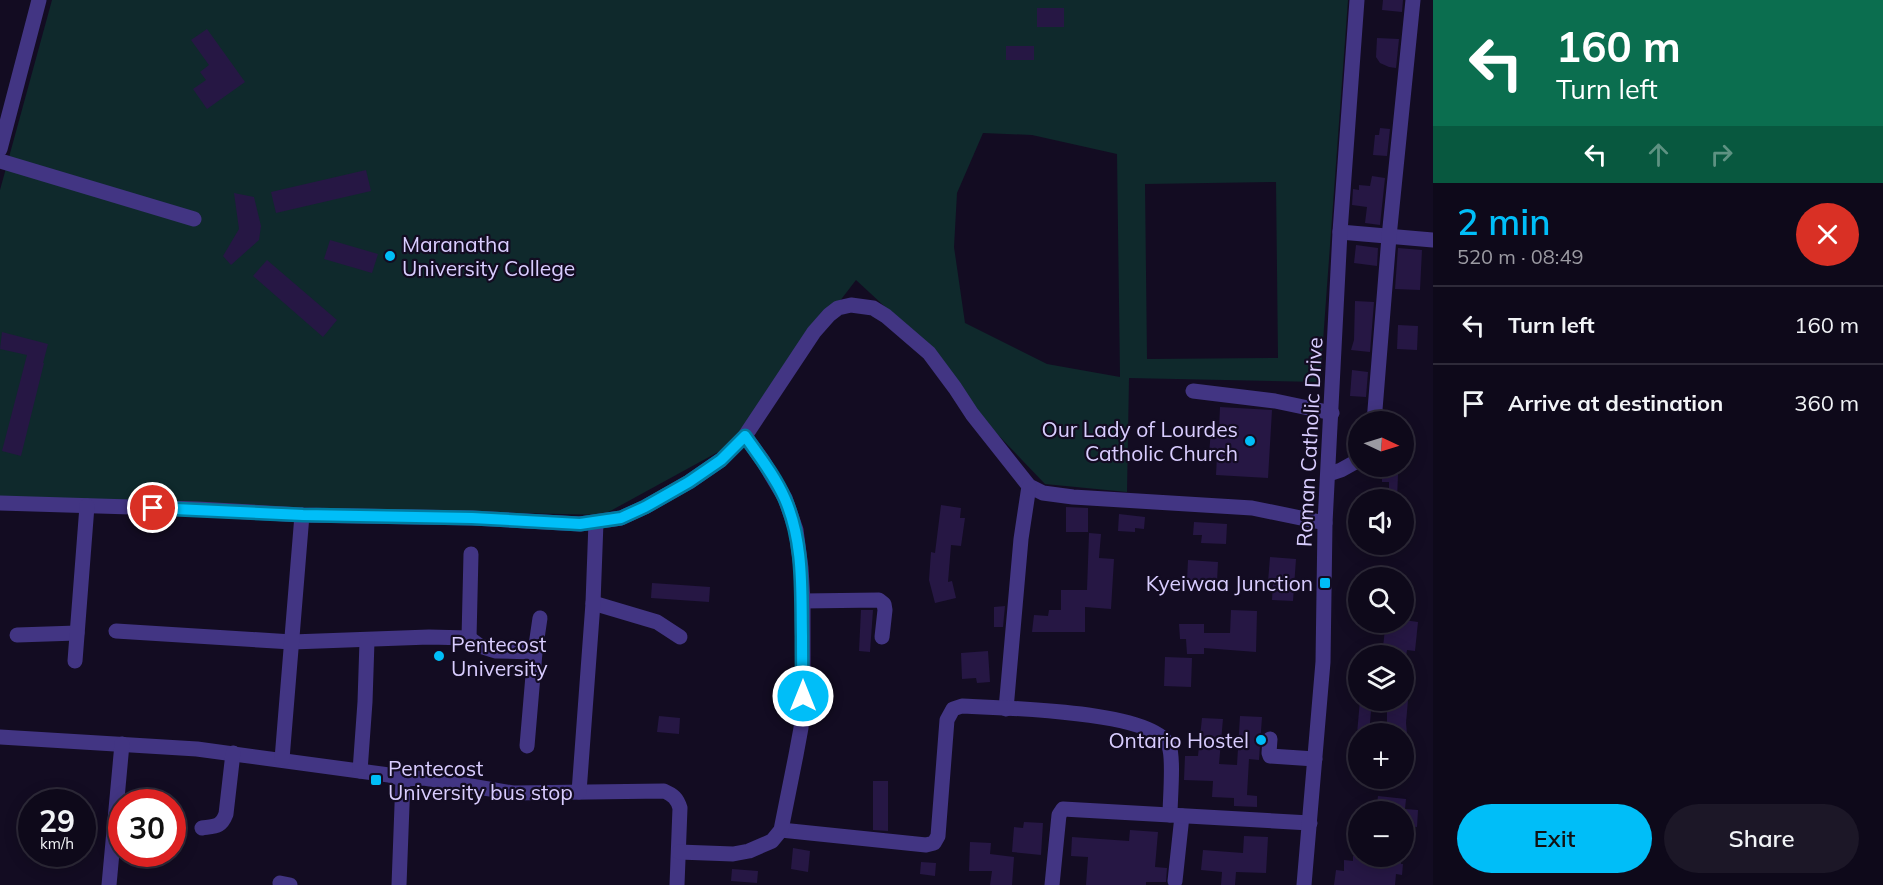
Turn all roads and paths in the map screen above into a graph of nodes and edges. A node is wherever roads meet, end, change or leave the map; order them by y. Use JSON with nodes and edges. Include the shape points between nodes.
{"nodes":[{"id":1,"x":39,"y":0,"type":"edge"},
{"id":2,"x":1357,"y":0,"type":"edge"},
{"id":3,"x":1413,"y":0,"type":"edge"},
{"id":4,"x":0,"y":149,"type":"edge"},
{"id":5,"x":0,"y":161,"type":"edge"},
{"id":6,"x":194,"y":219,"type":"dead end"},
{"id":7,"x":1340,"y":232,"type":"junction"},
{"id":8,"x":1389,"y":237,"type":"junction"},
{"id":9,"x":1433,"y":240,"type":"edge"},
{"id":10,"x":1193,"y":391,"type":"dead end"},
{"id":11,"x":1375,"y":411,"type":"edge"},
{"id":12,"x":1332,"y":413,"type":"junction"},
{"id":13,"x":745,"y":436,"type":"junction"},
{"id":14,"x":1348,"y":467,"type":"edge"},
{"id":15,"x":1329,"y":474,"type":"junction"},
{"id":16,"x":1029,"y":486,"type":"junction"},
{"id":17,"x":0,"y":503,"type":"edge"},
{"id":18,"x":87,"y":506,"type":"junction"},
{"id":19,"x":303,"y":515,"type":"junction"},
{"id":20,"x":596,"y":522,"type":"junction"},
{"id":21,"x":1325,"y":523,"type":"junction"},
{"id":22,"x":471,"y":554,"type":"dead end"},
{"id":23,"x":803,"y":602,"type":"junction"},
{"id":24,"x":593,"y":603,"type":"junction"},
{"id":25,"x":540,"y":618,"type":"dead end"},
{"id":26,"x":116,"y":631,"type":"dead end"},
{"id":27,"x":77,"y":633,"type":"junction"},
{"id":28,"x":17,"y":635,"type":"dead end"},
{"id":29,"x":680,"y":637,"type":"dead end"},
{"id":30,"x":882,"y":637,"type":"dead end"},
{"id":31,"x":469,"y":638,"type":"junction"},
{"id":32,"x":367,"y":641,"type":"junction"},
{"id":33,"x":292,"y":642,"type":"junction"},
{"id":34,"x":535,"y":652,"type":"junction"},
{"id":35,"x":75,"y":661,"type":"dead end"},
{"id":36,"x":1006,"y":709,"type":"junction"},
{"id":37,"x":0,"y":737,"type":"edge"},
{"id":38,"x":1270,"y":739,"type":"dead end"},
{"id":39,"x":122,"y":744,"type":"junction"},
{"id":40,"x":526,"y":746,"type":"dead end"},
{"id":41,"x":233,"y":753,"type":"junction"},
{"id":42,"x":282,"y":759,"type":"junction"},
{"id":43,"x":1315,"y":759,"type":"junction"},
{"id":44,"x":360,"y":771,"type":"junction"},
{"id":45,"x":403,"y":779,"type":"junction"},
{"id":46,"x":579,"y":792,"type":"junction"},
{"id":47,"x":1176,"y":815,"type":"junction"},
{"id":48,"x":1310,"y":823,"type":"junction"},
{"id":49,"x":202,"y":828,"type":"dead end"},
{"id":50,"x":781,"y":830,"type":"junction"},
{"id":51,"x":679,"y":852,"type":"junction"},
{"id":52,"x":1175,"y":881,"type":"dead end"},
{"id":53,"x":109,"y":885,"type":"edge"},
{"id":54,"x":399,"y":885,"type":"edge"},
{"id":55,"x":676,"y":885,"type":"edge"},
{"id":56,"x":1052,"y":885,"type":"edge"},
{"id":57,"x":1304,"y":885,"type":"edge"}],
"edges":[{"from":1,"to":4,"type":"street"},
{"from":2,"to":7,"type":"street","name":"Roman Catholic Drive"},
{"from":3,"to":8,"type":"street"},
{"from":5,"to":6,"type":"street"},
{"from":7,"to":8,"type":"street"},
{"from":7,"to":12,"type":"street","name":"Roman Catholic Drive"},
{"from":8,"to":9,"type":"street"},
{"from":8,"to":11,"type":"street"},
{"from":10,"to":12,"type":"street"},
{"from":12,"to":15,"type":"street","name":"Roman Catholic Drive"},
{"from":13,"to":16,"type":"street","via":[[829,315],[838,308],[863,305],[886,315],[929,353]]},
{"from":13,"to":20,"type":"street","via":[[721,460],[689,482],[621,518]]},
{"from":13,"to":23,"type":"street","via":[[784,498],[796,530]]},
{"from":14,"to":15,"type":"street"},
{"from":15,"to":21,"type":"street","name":"Roman Catholic Drive"},
{"from":16,"to":21,"type":"street","via":[[1043,493],[1073,497],[1252,508]]},
{"from":16,"to":36,"type":"street"},
{"from":17,"to":18,"type":"street"},
{"from":18,"to":19,"type":"street"},
{"from":18,"to":27,"type":"street"},
{"from":19,"to":20,"type":"street"},
{"from":19,"to":33,"type":"street"},
{"from":20,"to":24,"type":"street"},
{"from":21,"to":43,"type":"street","name":"Roman Catholic Drive","via":[[1323,662]]},
{"from":22,"to":31,"type":"street"},
{"from":23,"to":30,"type":"street","via":[[879,600],[885,610]]},
{"from":23,"to":50,"type":"street","via":[[801,728]]},
{"from":24,"to":29,"type":"street","via":[[657,622]]},
{"from":24,"to":46,"type":"street"},
{"from":25,"to":34,"type":"street"},
{"from":26,"to":33,"type":"street"},
{"from":27,"to":28,"type":"street"},
{"from":27,"to":35,"type":"street"},
{"from":31,"to":32,"type":"street"},
{"from":31,"to":34,"type":"street","via":[[496,651]]},
{"from":32,"to":33,"type":"street"},
{"from":32,"to":44,"type":"street"},
{"from":33,"to":42,"type":"street"},
{"from":34,"to":40,"type":"street"},
{"from":36,"to":47,"type":"street","via":[[1115,719],[1157,734],[1170,749]]},
{"from":36,"to":50,"type":"street","via":[[962,706],[950,714],[938,836],[934,843]]},
{"from":37,"to":39,"type":"street"},
{"from":38,"to":43,"type":"street","via":[[1270,756]]},
{"from":39,"to":41,"type":"street"},
{"from":39,"to":53,"type":"street"},
{"from":41,"to":42,"type":"street"},
{"from":41,"to":49,"type":"street","via":[[223,823]]},
{"from":42,"to":44,"type":"street"},
{"from":43,"to":48,"type":"street","name":"Roman Catholic Drive"},
{"from":44,"to":45,"type":"street"},
{"from":45,"to":46,"type":"street","via":[[424,778],[513,793]]},
{"from":45,"to":54,"type":"street"},
{"from":46,"to":51,"type":"street","via":[[664,791],[674,796],[680,808]]},
{"from":47,"to":48,"type":"street"},
{"from":47,"to":52,"type":"street"},
{"from":47,"to":56,"type":"street","via":[[1063,809],[1059,815]]},
{"from":48,"to":57,"type":"street","name":"Roman Catholic Drive"},
{"from":50,"to":51,"type":"street","via":[[772,841],[741,853]]},
{"from":51,"to":55,"type":"street"}]}
